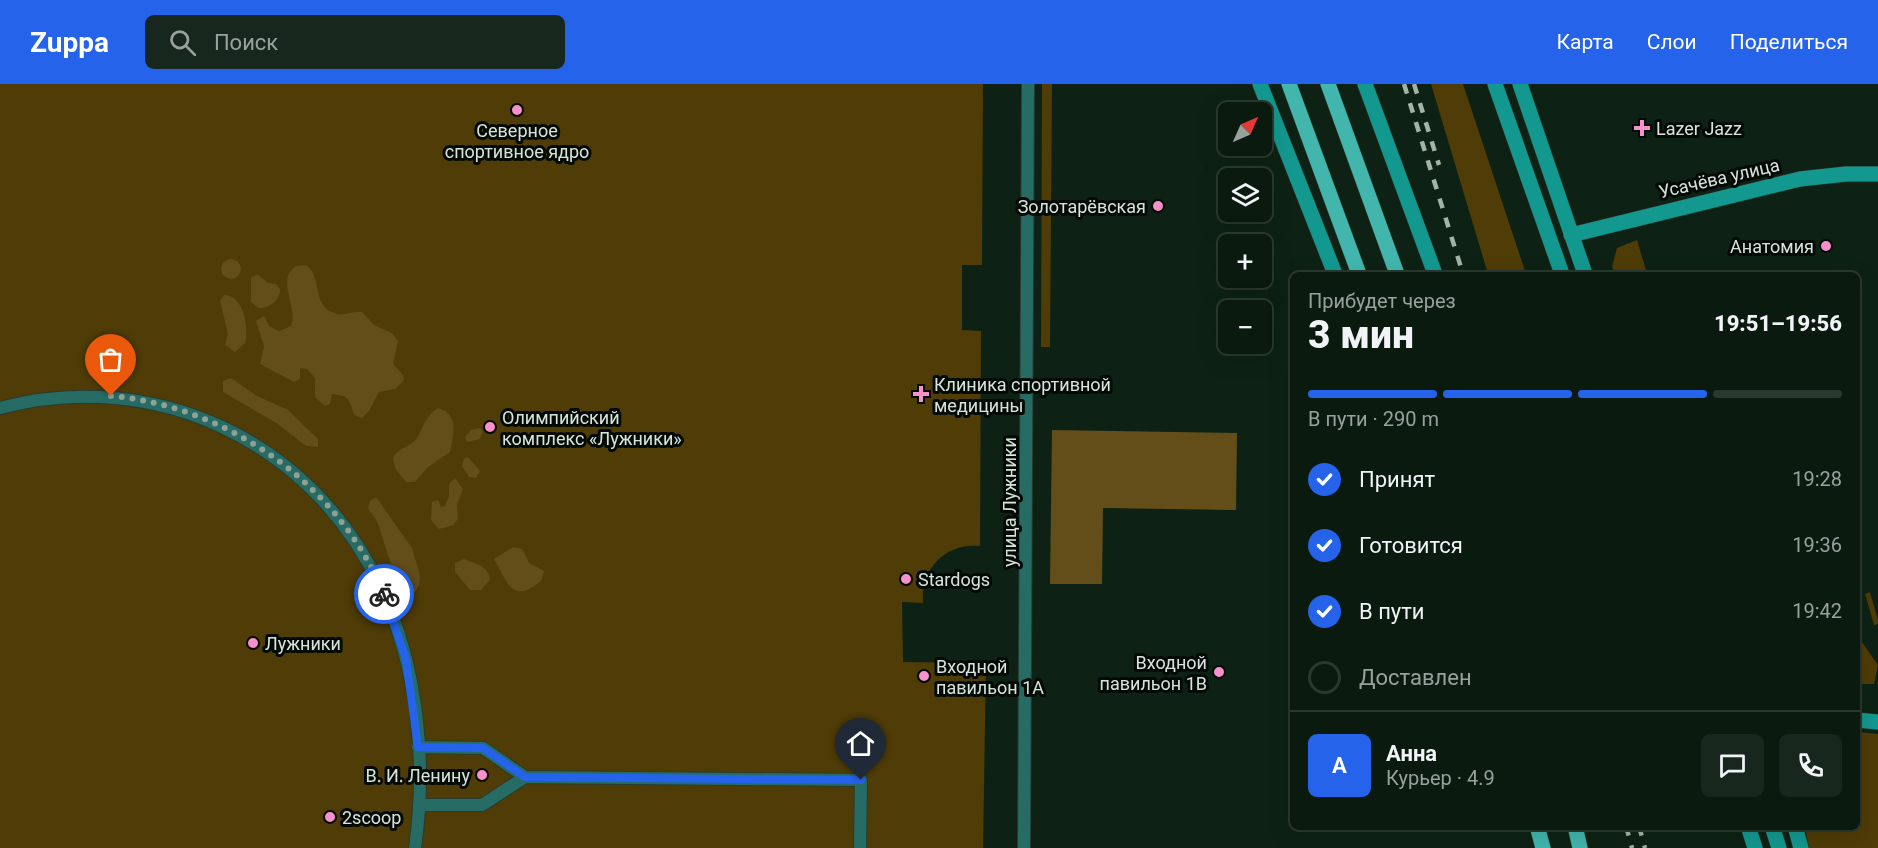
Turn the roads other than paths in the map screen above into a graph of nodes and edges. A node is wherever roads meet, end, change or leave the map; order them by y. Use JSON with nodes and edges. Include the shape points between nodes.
{"nodes":[{"id":1,"x":1028,"y":84,"type":"edge"},
{"id":2,"x":1260,"y":84,"type":"edge"},
{"id":3,"x":1289,"y":84,"type":"edge"},
{"id":4,"x":1328,"y":84,"type":"edge"},
{"id":5,"x":1365,"y":84,"type":"edge"},
{"id":6,"x":1496,"y":84,"type":"edge"},
{"id":7,"x":1520,"y":84,"type":"edge"},
{"id":8,"x":1878,"y":174,"type":"edge"},
{"id":9,"x":1571,"y":235,"type":"junction"},
{"id":10,"x":1334,"y":272,"type":"edge"},
{"id":11,"x":1358,"y":272,"type":"edge"},
{"id":12,"x":1396,"y":272,"type":"edge"},
{"id":13,"x":1434,"y":272,"type":"edge"},
{"id":14,"x":1561,"y":272,"type":"edge"},
{"id":15,"x":1584,"y":272,"type":"edge"},
{"id":16,"x":0,"y":408,"type":"edge"},
{"id":17,"x":1860,"y":720,"type":"edge"},
{"id":18,"x":1878,"y":722,"type":"edge"},
{"id":19,"x":418,"y":747,"type":"junction"},
{"id":20,"x":525,"y":777,"type":"junction"},
{"id":21,"x":419,"y":805,"type":"junction"},
{"id":22,"x":1538,"y":830,"type":"edge"},
{"id":23,"x":1576,"y":830,"type":"edge"},
{"id":24,"x":1749,"y":830,"type":"edge"},
{"id":25,"x":1773,"y":830,"type":"edge"},
{"id":26,"x":1796,"y":830,"type":"edge"},
{"id":27,"x":415,"y":848,"type":"edge"},
{"id":28,"x":860,"y":848,"type":"edge"},
{"id":29,"x":1024,"y":848,"type":"edge"},
{"id":30,"x":1543,"y":848,"type":"edge"},
{"id":31,"x":1580,"y":848,"type":"edge"},
{"id":32,"x":1755,"y":848,"type":"edge"},
{"id":33,"x":1779,"y":848,"type":"edge"},
{"id":34,"x":1801,"y":848,"type":"edge"}],
"edges":[{"from":1,"to":29,"type":"street","name":"улица Лужники"},
{"from":2,"to":10,"type":"main road"},
{"from":3,"to":11,"type":"main road"},
{"from":4,"to":12,"type":"main road"},
{"from":5,"to":13,"type":"main road"},
{"from":6,"to":14,"type":"main road"},
{"from":7,"to":9,"type":"main road"},
{"from":8,"to":9,"type":"main road","name":"Усачёва улица","via":[[1800,179]]},
{"from":9,"to":15,"type":"main road"},
{"from":16,"to":19,"type":"street","via":[[77,396],[152,402],[206,419],[267,452],[339,520],[380,585],[406,659]]},
{"from":17,"to":18,"type":"main road"},
{"from":19,"to":20,"type":"street","via":[[483,748]]},
{"from":19,"to":21,"type":"street"},
{"from":20,"to":21,"type":"street","via":[[482,805]]},
{"from":20,"to":28,"type":"street","via":[[861,780]]},
{"from":21,"to":27,"type":"street"},
{"from":22,"to":30,"type":"main road"},
{"from":23,"to":31,"type":"main road"},
{"from":24,"to":32,"type":"main road"},
{"from":25,"to":33,"type":"main road"},
{"from":26,"to":34,"type":"main road"}]}
